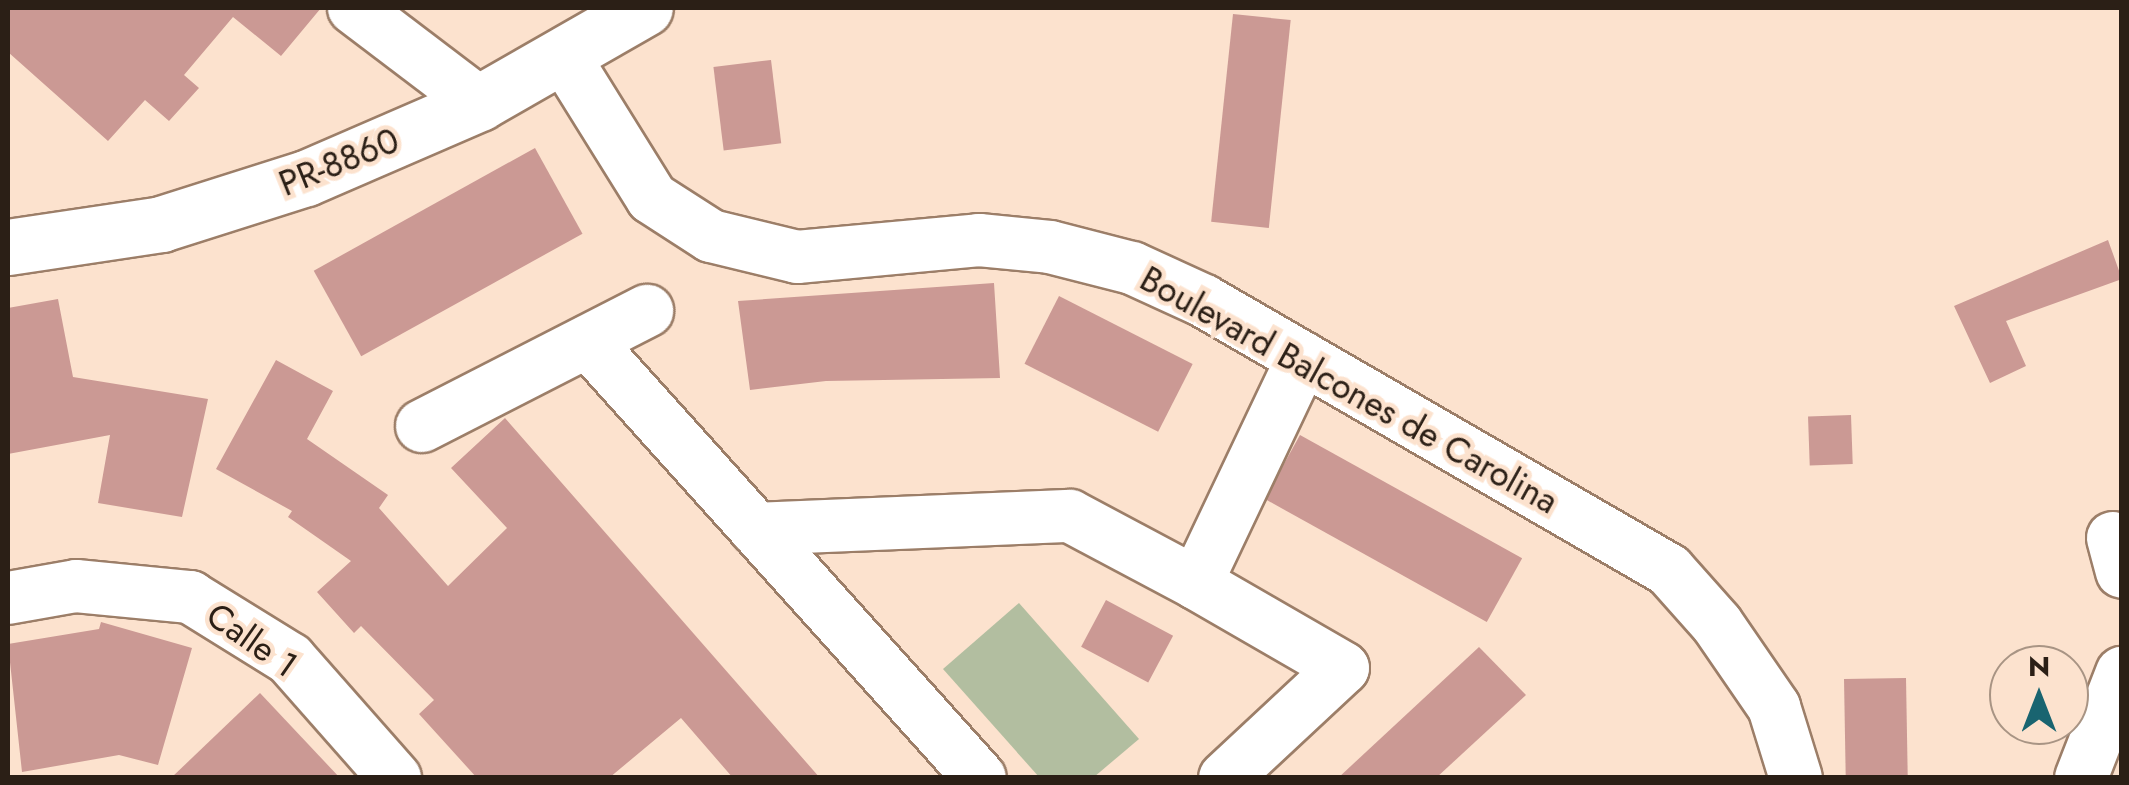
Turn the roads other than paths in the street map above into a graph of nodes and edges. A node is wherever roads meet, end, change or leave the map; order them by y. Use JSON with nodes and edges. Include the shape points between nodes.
{"nodes":[{"id":1,"x":354,"y":8,"type":"edge"},
{"id":2,"x":645,"y":8,"type":"edge"},
{"id":3,"x":563,"y":54,"type":"junction"},
{"id":4,"x":478,"y":103,"type":"junction"},
{"id":5,"x":8,"y":247,"type":"edge"},
{"id":6,"x":647,"y":312,"type":"dead end"},
{"id":7,"x":588,"y":342,"type":"junction"},
{"id":8,"x":1302,"y":358,"type":"junction"},
{"id":9,"x":422,"y":426,"type":"dead end"},
{"id":10,"x":756,"y":529,"type":"junction"},
{"id":11,"x":1196,"y":583,"type":"junction"},
{"id":12,"x":8,"y":598,"type":"edge"},
{"id":13,"x":2122,"y":673,"type":"edge"},
{"id":14,"x":395,"y":778,"type":"edge"},
{"id":15,"x":980,"y":778,"type":"edge"},
{"id":16,"x":1225,"y":778,"type":"edge"},
{"id":17,"x":1796,"y":778,"type":"edge"},
{"id":18,"x":2082,"y":778,"type":"edge"}],
"edges":[{"from":1,"to":4,"type":"street"},
{"from":2,"to":3,"type":"street","name":"PR-8860","number":"PR-8860"},
{"from":3,"to":4,"type":"street","name":"PR-8860","number":"PR-8860"},
{"from":3,"to":8,"type":"street","name":"Boulevard Balcones de Carolina","via":[[652,198],[711,236],[798,257],[980,240],[1050,247],[1132,268]]},
{"from":4,"to":5,"type":"street","name":"PR-8860","number":"PR-8860","via":[[306,178],[179,218]]},
{"from":6,"to":7,"type":"street"},
{"from":7,"to":9,"type":"street"},
{"from":7,"to":10,"type":"street"},
{"from":8,"to":11,"type":"street"},
{"from":8,"to":17,"type":"street","name":"Boulevard Balcones de Carolina","via":[[1669,570],[1774,707]]},
{"from":10,"to":11,"type":"street","via":[[1070,516]]},
{"from":10,"to":15,"type":"street"},
{"from":11,"to":16,"type":"street","via":[[1343,668]]},
{"from":12,"to":14,"type":"street","name":"Calle 1","via":[[76,586],[190,597],[290,659]]},
{"from":13,"to":18,"type":"street"}]}
